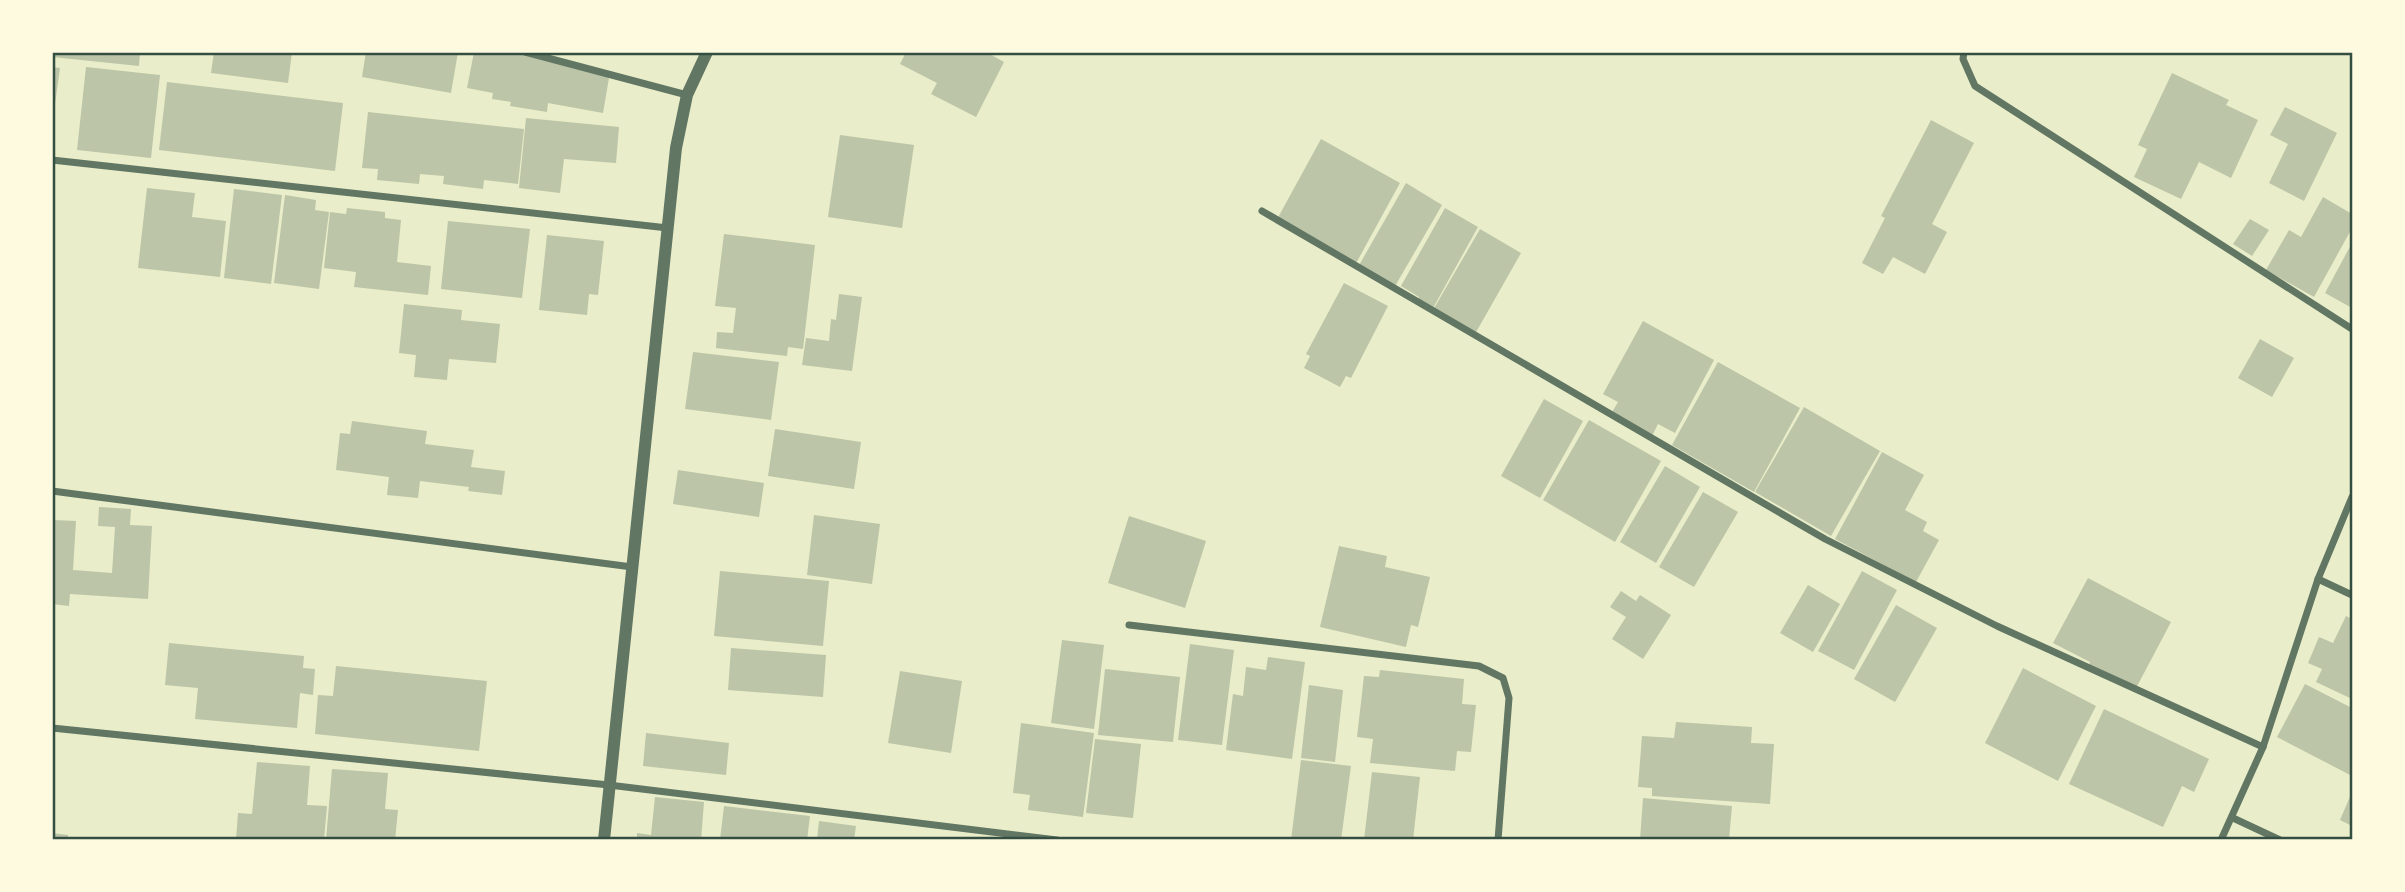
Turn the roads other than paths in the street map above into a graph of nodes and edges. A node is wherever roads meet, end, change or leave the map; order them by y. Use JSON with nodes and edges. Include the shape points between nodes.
{"nodes":[{"id":1,"x":525,"y":52,"type":"edge"},
{"id":2,"x":707,"y":52,"type":"edge"},
{"id":3,"x":1964,"y":52,"type":"edge"},
{"id":4,"x":687,"y":96,"type":"junction"},
{"id":5,"x":52,"y":160,"type":"edge"},
{"id":6,"x":1262,"y":211,"type":"dead end"},
{"id":7,"x":668,"y":228,"type":"junction"},
{"id":8,"x":2353,"y":330,"type":"edge"},
{"id":9,"x":52,"y":491,"type":"edge"},
{"id":10,"x":2353,"y":497,"type":"edge"},
{"id":11,"x":632,"y":567,"type":"junction"},
{"id":12,"x":2318,"y":579,"type":"junction"},
{"id":13,"x":2353,"y":595,"type":"edge"},
{"id":14,"x":1129,"y":625,"type":"dead end"},
{"id":15,"x":52,"y":728,"type":"edge"},
{"id":16,"x":2263,"y":747,"type":"junction"},
{"id":17,"x":609,"y":785,"type":"junction"},
{"id":18,"x":2233,"y":818,"type":"junction"},
{"id":19,"x":604,"y":839,"type":"edge"},
{"id":20,"x":1057,"y":839,"type":"edge"},
{"id":21,"x":1498,"y":839,"type":"edge"},
{"id":22,"x":2221,"y":839,"type":"edge"},
{"id":23,"x":2280,"y":839,"type":"edge"}],
"edges":[{"from":1,"to":4,"type":"street"},
{"from":2,"to":4,"type":"street"},
{"from":3,"to":8,"type":"street","via":[[1975,86]]},
{"from":4,"to":7,"type":"street"},
{"from":5,"to":7,"type":"street"},
{"from":6,"to":16,"type":"street","via":[[1825,539],[1997,626]]},
{"from":7,"to":11,"type":"street"},
{"from":9,"to":11,"type":"street"},
{"from":10,"to":12,"type":"street"},
{"from":11,"to":17,"type":"street"},
{"from":12,"to":13,"type":"street"},
{"from":12,"to":16,"type":"street"},
{"from":14,"to":21,"type":"street","via":[[1479,666],[1503,678],[1509,698]]},
{"from":15,"to":17,"type":"street"},
{"from":16,"to":18,"type":"street"},
{"from":17,"to":19,"type":"street"},
{"from":17,"to":20,"type":"street"},
{"from":18,"to":22,"type":"street"},
{"from":18,"to":23,"type":"street"}]}
